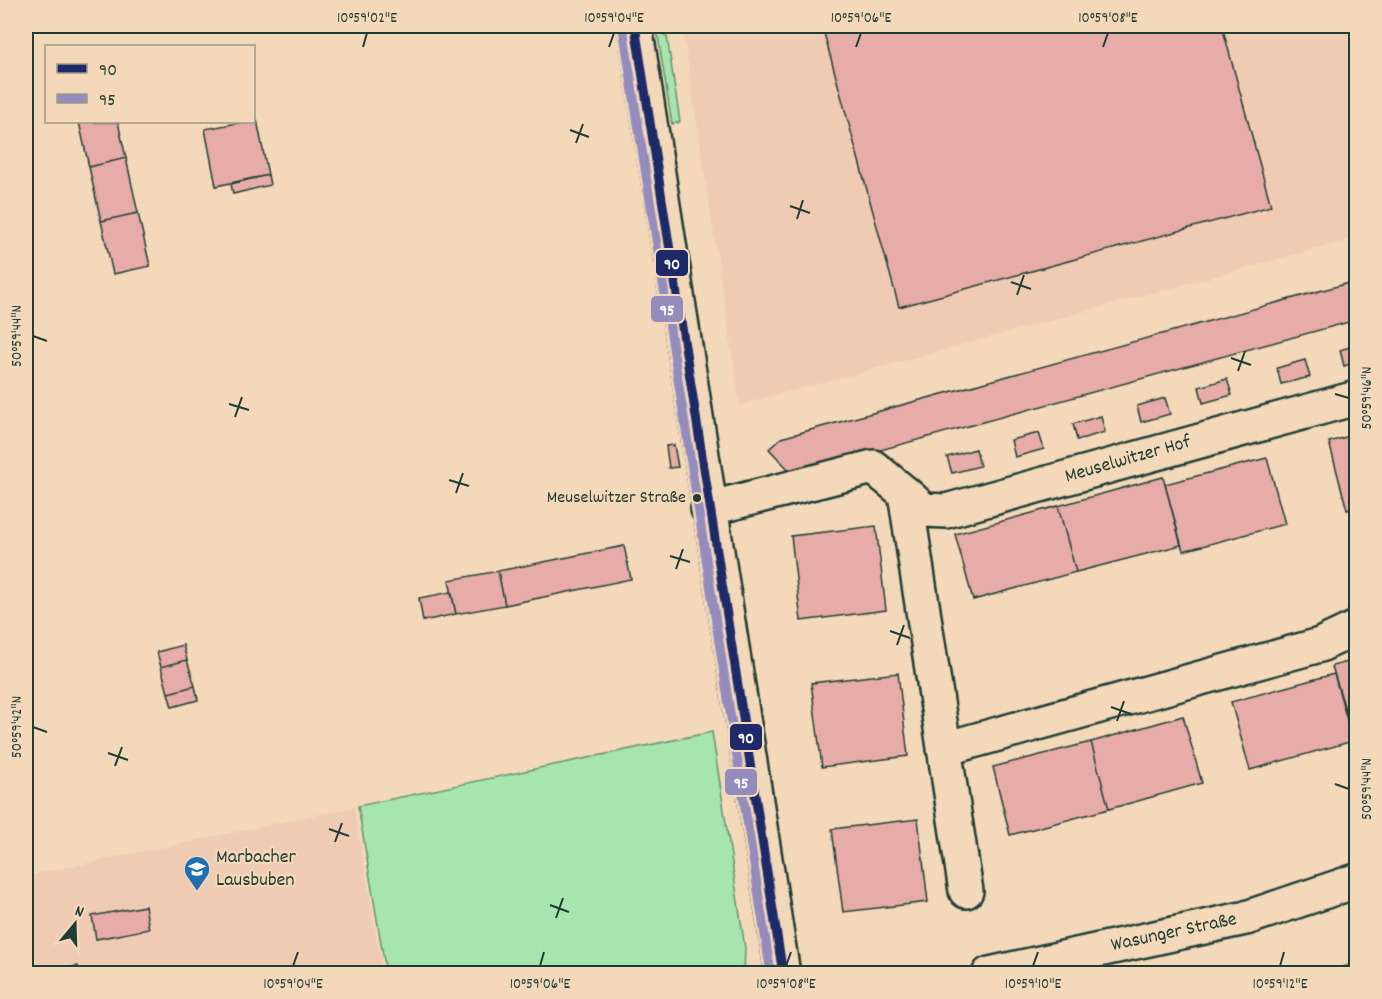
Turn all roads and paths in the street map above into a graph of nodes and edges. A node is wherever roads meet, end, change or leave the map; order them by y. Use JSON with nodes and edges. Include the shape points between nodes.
{"nodes":[{"id":1,"x":635,"y":26,"type":"edge"},
{"id":2,"x":1356,"y":398,"type":"edge"},
{"id":3,"x":905,"y":493,"type":"junction"},
{"id":4,"x":708,"y":509,"type":"junction"},
{"id":5,"x":1356,"y":627,"type":"edge"},
{"id":6,"x":944,"y":749,"type":"junction"},
{"id":7,"x":1356,"y":881,"type":"edge"},
{"id":8,"x":966,"y":891,"type":"dead end"},
{"id":9,"x":783,"y":974,"type":"edge"},
{"id":10,"x":989,"y":974,"type":"edge"}],
"edges":[{"from":1,"to":4,"type":"street"},
{"from":2,"to":3,"type":"street","name":"Meuselwitzer Hof","via":[[946,511],[924,510]]},
{"from":3,"to":4,"type":"street","name":"Meuselwitzer Hof","via":[[873,467]]},
{"from":3,"to":6,"type":"street"},
{"from":4,"to":9,"type":"street"},
{"from":5,"to":6,"type":"street","via":[[1320,645]]},
{"from":6,"to":8,"type":"street"},
{"from":7,"to":10,"type":"street","name":"Wasunger Straße","via":[[1246,918]]}]}
